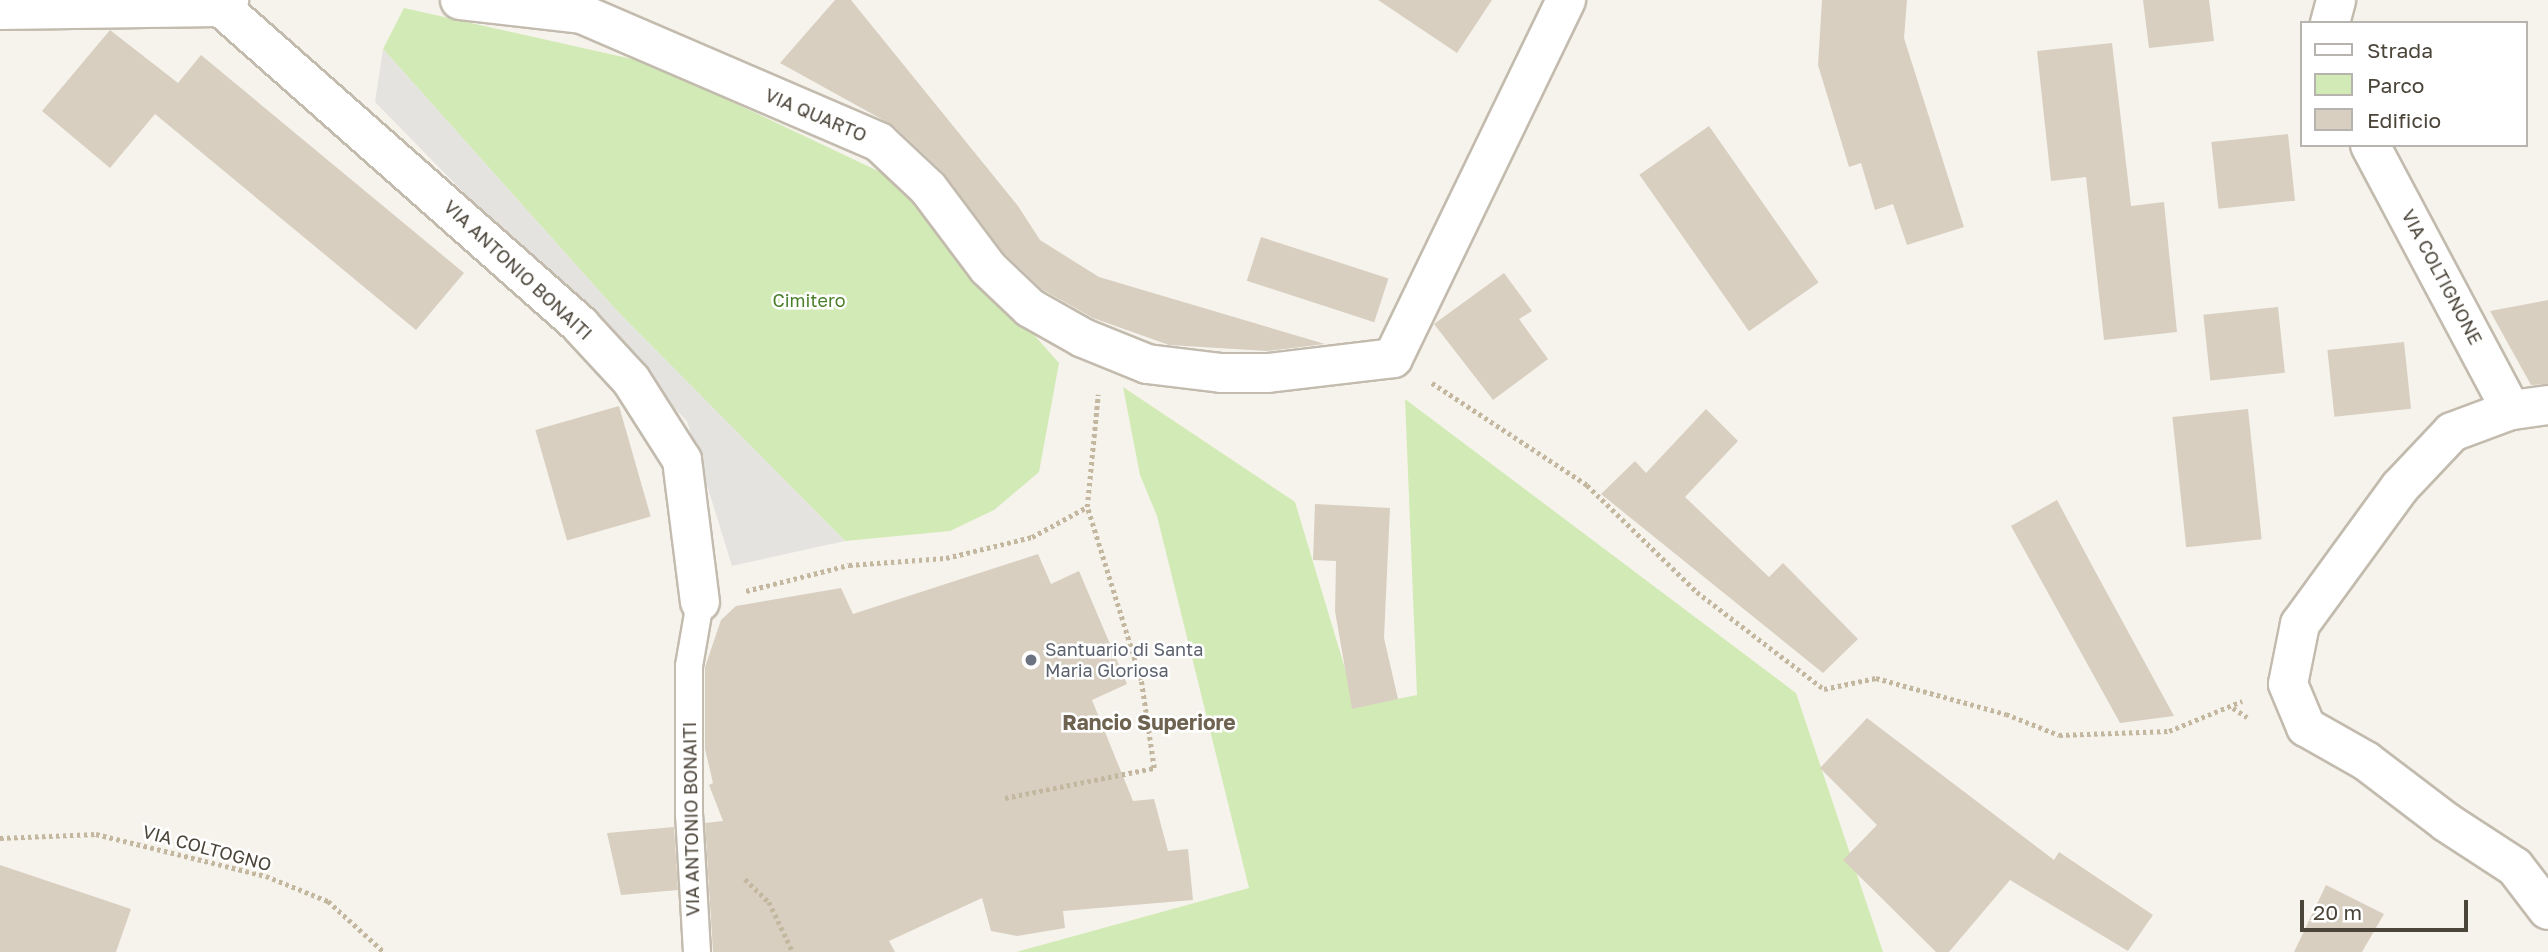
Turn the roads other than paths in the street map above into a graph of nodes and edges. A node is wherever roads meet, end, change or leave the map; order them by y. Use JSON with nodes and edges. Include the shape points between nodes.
{"nodes":[{"id":1,"x":460,"y":0,"type":"edge"},
{"id":2,"x":1566,"y":0,"type":"edge"},
{"id":3,"x":2336,"y":0,"type":"edge"},
{"id":4,"x":225,"y":4,"type":"edge"},
{"id":5,"x":0,"y":10,"type":"edge"},
{"id":6,"x":2331,"y":21,"type":"edge"},
{"id":7,"x":2371,"y":147,"type":"edge"},
{"id":8,"x":2548,"y":405,"type":"edge"},
{"id":9,"x":2511,"y":410,"type":"junction"},
{"id":10,"x":700,"y":602,"type":"joint"},
{"id":11,"x":2548,"y":910,"type":"edge"},
{"id":12,"x":697,"y":952,"type":"edge"}],
"edges":[{"from":1,"to":2,"type":"street","name":"VIA QUARTO","via":[[582,14],[879,142],[928,188],[988,268],[1030,309],[1147,364],[1268,373],[1393,358]]},
{"from":3,"to":6,"type":"street"},
{"from":4,"to":5,"type":"street"},
{"from":4,"to":10,"type":"street","name":"VIA ANTONIO BONAITI","via":[[581,326],[631,380],[682,460]]},
{"from":7,"to":9,"type":"street","name":"VIA COLTIGNONE"},
{"from":8,"to":9,"type":"street"},
{"from":9,"to":11,"type":"street","via":[[2452,432],[2400,487],[2300,624],[2288,684],[2306,727],[2366,761],[2515,867]]},
{"from":10,"to":12,"type":"lane","name":"VIA ANTONIO BONAITI","via":[[689,666],[689,814]]}]}
